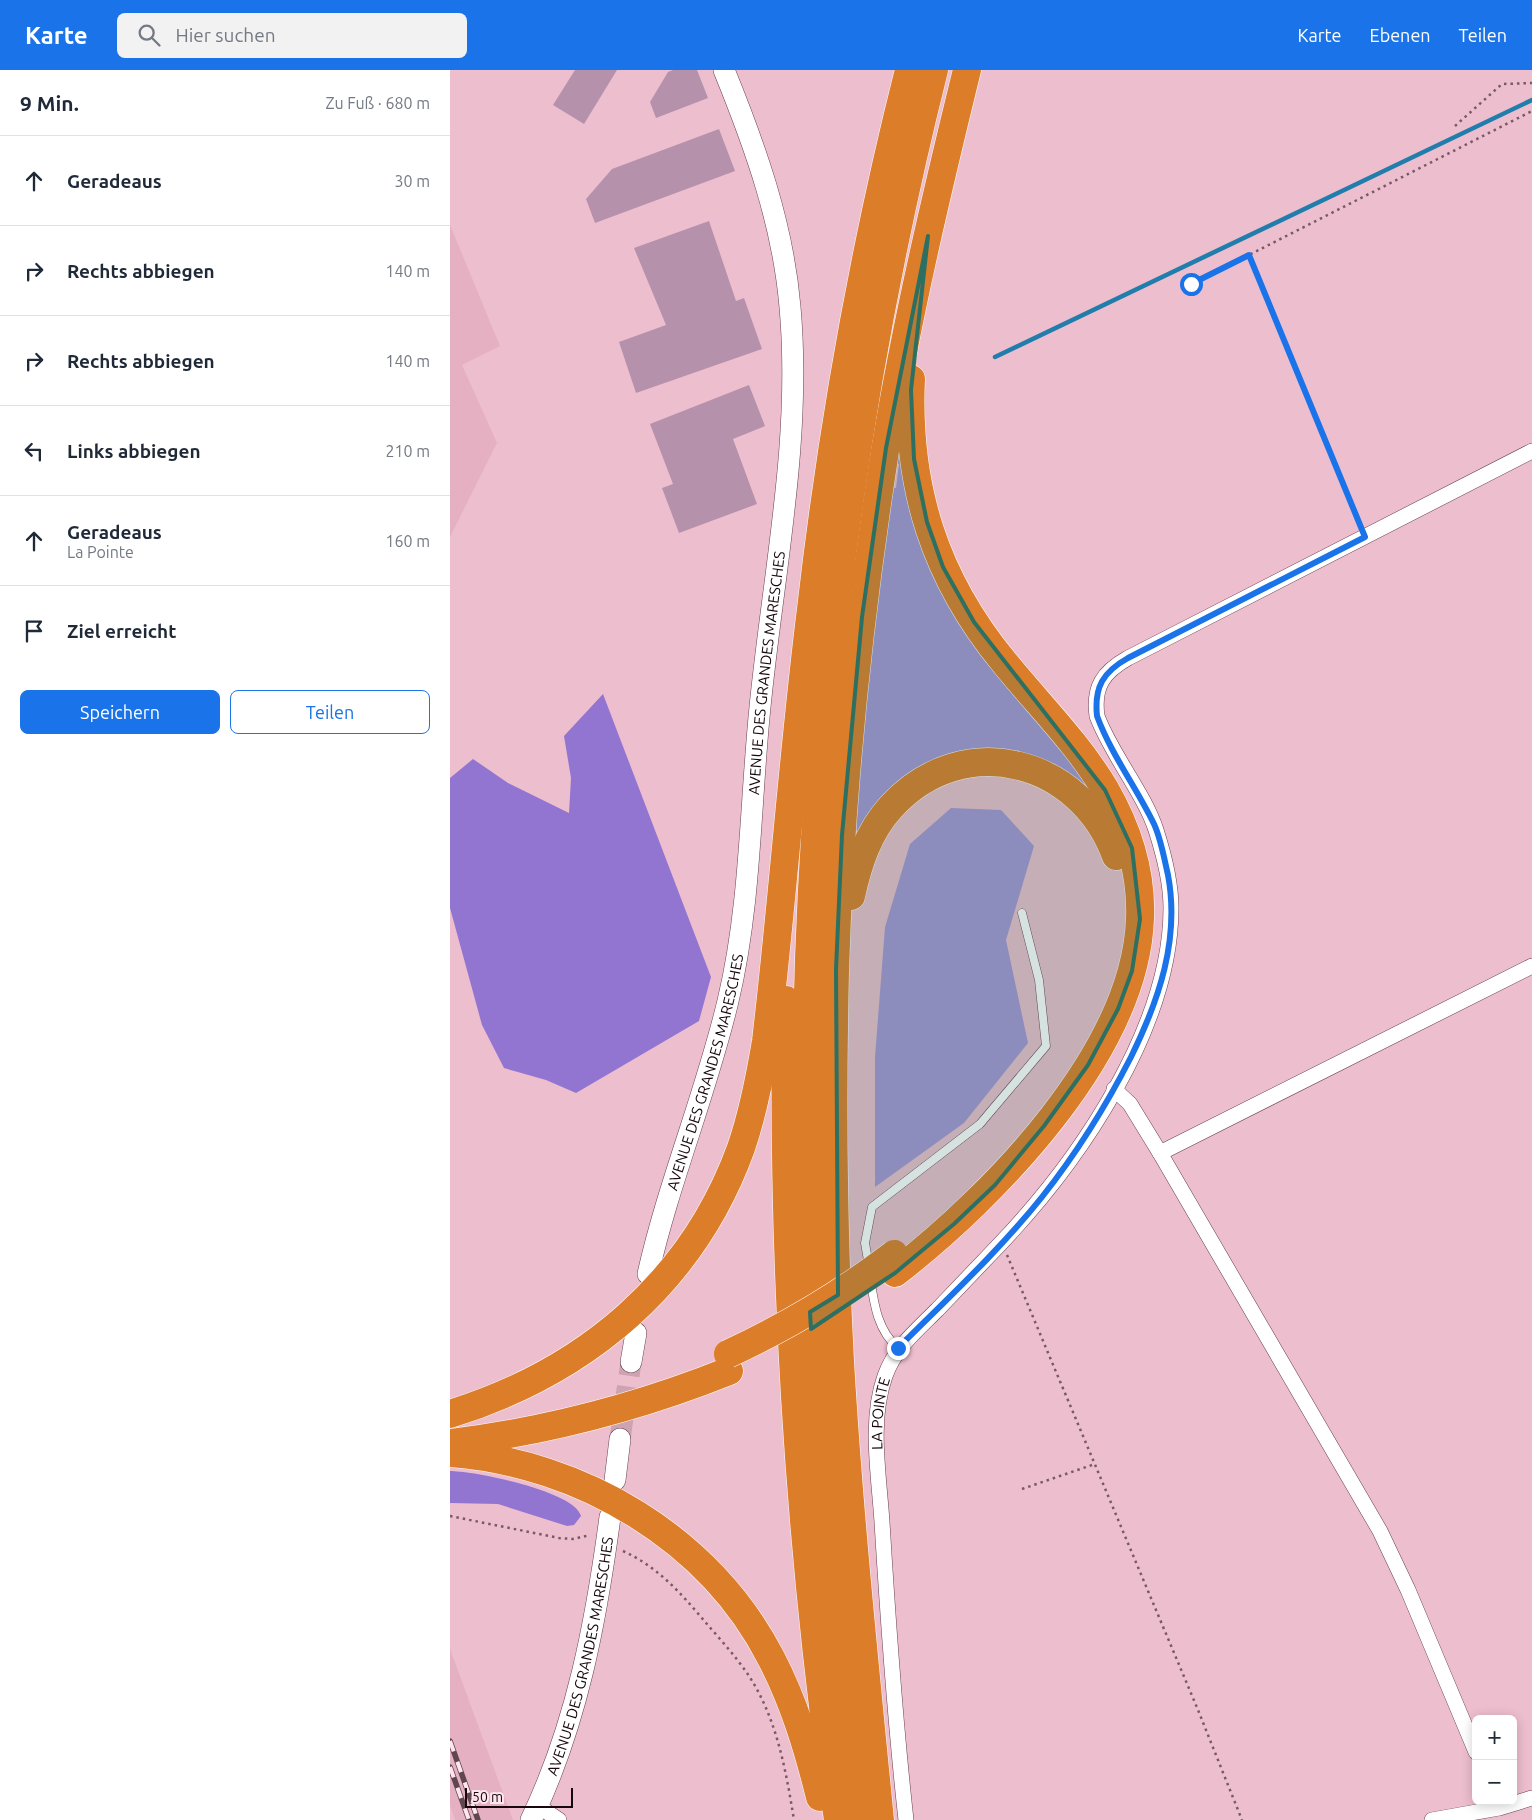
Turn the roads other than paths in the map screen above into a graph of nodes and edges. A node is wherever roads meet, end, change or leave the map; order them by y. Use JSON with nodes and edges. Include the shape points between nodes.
{"nodes":[{"id":1,"x":724,"y":70,"type":"edge"},
{"id":2,"x":909,"y":70,"type":"edge"},
{"id":3,"x":934,"y":70,"type":"edge"},
{"id":4,"x":966,"y":70,"type":"edge"},
{"id":5,"x":928,"y":236,"type":"junction"},
{"id":6,"x":1532,"y":451,"type":"edge"},
{"id":7,"x":795,"y":759,"type":"junction"},
{"id":8,"x":1022,"y":913,"type":"dead end"},
{"id":9,"x":1532,"y":966,"type":"edge"},
{"id":10,"x":835,"y":1016,"type":"junction"},
{"id":11,"x":1114,"y":1090,"type":"junction"},
{"id":12,"x":1160,"y":1152,"type":"junction"},
{"id":13,"x":895,"y":1264,"type":"junction"},
{"id":14,"x":648,"y":1274,"type":"dead end"},
{"id":15,"x":636,"y":1333,"type":"dead end"},
{"id":16,"x":898,"y":1348,"type":"junction"},
{"id":17,"x":631,"y":1362,"type":"tunnel mouth"},
{"id":18,"x":728,"y":1363,"type":"junction"},
{"id":19,"x":450,"y":1414,"type":"edge"},
{"id":20,"x":450,"y":1427,"type":"edge"},
{"id":21,"x":620,"y":1439,"type":"tunnel mouth"},
{"id":22,"x":450,"y":1443,"type":"edge"},
{"id":23,"x":450,"y":1453,"type":"edge"},
{"id":24,"x":615,"y":1480,"type":"dead end"},
{"id":25,"x":610,"y":1517,"type":"dead end"},
{"id":26,"x":1472,"y":1742,"type":"edge"},
{"id":27,"x":1532,"y":1798,"type":"edge"},
{"id":28,"x":1500,"y":1810,"type":"edge"},
{"id":29,"x":534,"y":1813,"type":"edge"},
{"id":30,"x":559,"y":1820,"type":"edge"},
{"id":31,"x":826,"y":1820,"type":"edge"},
{"id":32,"x":838,"y":1820,"type":"edge"},
{"id":33,"x":860,"y":1820,"type":"edge"},
{"id":34,"x":880,"y":1820,"type":"edge"},
{"id":35,"x":906,"y":1820,"type":"edge"},
{"id":36,"x":1432,"y":1820,"type":"edge"}],
"edges":[{"from":1,"to":14,"type":"main road","name":"AVENUE DES GRANDES MARESCHES","via":[[762,169],[783,255],[792,321],[793,406],[759,717],[742,920],[734,972],[719,1037],[661,1220]]},
{"from":2,"to":7,"type":"highway","via":[[877,204],[835,433],[811,608]]},
{"from":3,"to":33,"type":"highway","via":[[898,225],[856,459],[826,701],[810,915],[806,1164],[812,1344],[831,1591]]},
{"from":4,"to":5,"type":"highway"},
{"from":5,"to":10,"type":"highway","via":[[886,448],[863,608],[842,835]]},
{"from":5,"to":13,"type":"highway","via":[[919,294],[911,390],[914,459],[927,522],[943,567],[974,622],[1076,747],[1116,809],[1136,866],[1140,919],[1135,956],[1125,990],[1110,1025],[1077,1081],[995,1185],[954,1224]]},
{"from":6,"to":11,"type":"street","name":"LA POINTE","via":[[1110,669],[1096,697],[1097,716],[1155,825],[1172,904],[1166,966],[1158,996]]},
{"from":7,"to":19,"type":"highway","via":[[761,1067],[747,1128],[718,1200],[664,1279],[618,1326],[568,1362],[531,1383]]},
{"from":7,"to":32,"type":"highway","via":[[786,996],[788,1282],[804,1536]]},
{"from":8,"to":16,"type":"lane","via":[[1039,980],[1046,1046],[980,1124],[872,1207],[865,1243],[876,1314],[889,1341]]},
{"from":9,"to":12,"type":"street"},
{"from":10,"to":13,"type":"highway","via":[[848,912],[861,859],[868,840],[883,817],[911,788],[955,767],[981,763],[1015,764],[1057,781],[1084,802],[1099,820],[1117,859],[1124,904],[1118,957],[1095,1020],[1059,1081],[1020,1133]]},
{"from":10,"to":34,"type":"highway","via":[[834,1187],[840,1359]]},
{"from":11,"to":12,"type":"street","via":[[1130,1104]]},
{"from":11,"to":16,"type":"street","name":"LA POINTE","via":[[1062,1171],[1002,1242]]},
{"from":12,"to":26,"type":"street","via":[[1380,1531]]},
{"from":13,"to":18,"type":"highway","bridge":true,"via":[[847,1288]]},
{"from":15,"to":17,"type":"main road"},
{"from":16,"to":35,"type":"street","name":"LA POINTE","via":[[881,1389],[877,1422],[892,1680]]},
{"from":18,"to":20,"type":"highway","via":[[518,1418]]},
{"from":18,"to":22,"type":"highway","via":[[671,1393],[609,1412],[536,1430]]},
{"from":21,"to":24,"type":"main road"},
{"from":23,"to":31,"type":"highway","via":[[521,1465],[590,1489],[647,1521],[708,1571],[748,1620],[771,1657],[794,1709]]},
{"from":25,"to":29,"type":"main road","name":"AVENUE DES GRANDES MARESCHES","via":[[583,1676],[561,1749]]},
{"from":27,"to":28,"type":"street"},
{"from":28,"to":36,"type":"street"},
{"from":29,"to":30,"type":"street"}]}
